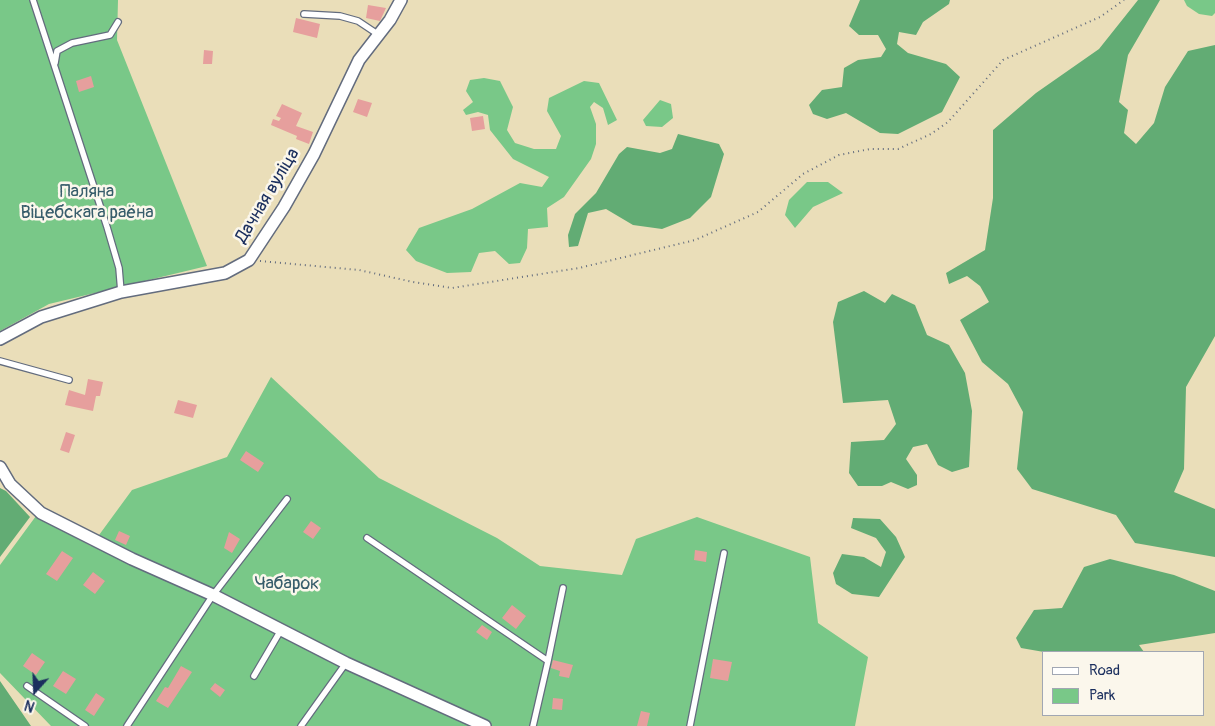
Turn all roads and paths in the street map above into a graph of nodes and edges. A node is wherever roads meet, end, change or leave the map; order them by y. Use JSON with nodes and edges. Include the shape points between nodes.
{"nodes":[{"id":1,"x":33,"y":0,"type":"edge"},
{"id":2,"x":401,"y":0,"type":"edge"},
{"id":3,"x":1124,"y":0,"type":"edge"},
{"id":4,"x":304,"y":14,"type":"dead end"},
{"id":5,"x":118,"y":22,"type":"dead end"},
{"id":6,"x":379,"y":35,"type":"junction"},
{"id":7,"x":55,"y":65,"type":"junction"},
{"id":8,"x":249,"y":260,"type":"junction"},
{"id":9,"x":122,"y":292,"type":"junction"},
{"id":10,"x":0,"y":339,"type":"edge"},
{"id":11,"x":0,"y":361,"type":"edge"},
{"id":12,"x":69,"y":380,"type":"dead end"},
{"id":13,"x":0,"y":467,"type":"edge"},
{"id":14,"x":287,"y":499,"type":"dead end"},
{"id":15,"x":368,"y":538,"type":"dead end"},
{"id":16,"x":724,"y":553,"type":"dead end"},
{"id":17,"x":563,"y":588,"type":"dead end"},
{"id":18,"x":214,"y":595,"type":"junction"},
{"id":19,"x":281,"y":630,"type":"junction"},
{"id":20,"x":548,"y":661,"type":"junction"},
{"id":21,"x":346,"y":663,"type":"junction"},
{"id":22,"x":254,"y":676,"type":"dead end"},
{"id":23,"x":27,"y":686,"type":"dead end"},
{"id":24,"x":85,"y":726,"type":"edge"},
{"id":25,"x":128,"y":726,"type":"edge"},
{"id":26,"x":301,"y":726,"type":"edge"},
{"id":27,"x":485,"y":726,"type":"edge"},
{"id":28,"x":533,"y":726,"type":"edge"},
{"id":29,"x":690,"y":726,"type":"edge"}],
"edges":[{"from":1,"to":7,"type":"lane"},
{"from":2,"to":6,"type":"street","name":"Дачная вуліца"},
{"from":3,"to":8,"type":"path","via":[[1100,17],[1003,60],[948,122],[931,134],[898,149],[870,149],[839,155],[803,174],[758,212],[695,240],[579,268],[452,288],[359,270]]},
{"from":4,"to":6,"type":"lane","via":[[340,16],[358,21]]},
{"from":5,"to":7,"type":"lane","via":[[110,35],[57,51]]},
{"from":6,"to":8,"type":"street","name":"Дачная вуліца","via":[[359,60],[314,154]]},
{"from":7,"to":9,"type":"lane","via":[[119,268]]},
{"from":8,"to":9,"type":"street","name":"Дачная вуліца","via":[[225,273]]},
{"from":9,"to":10,"type":"street","name":"Дачная вуліца","via":[[41,317]]},
{"from":11,"to":12,"type":"lane"},
{"from":13,"to":18,"type":"street","via":[[10,484],[41,513],[132,559]]},
{"from":14,"to":18,"type":"lane"},
{"from":15,"to":20,"type":"lane"},
{"from":16,"to":29,"type":"lane"},
{"from":17,"to":20,"type":"lane"},
{"from":18,"to":19,"type":"street"},
{"from":18,"to":25,"type":"lane"},
{"from":19,"to":21,"type":"street"},
{"from":19,"to":22,"type":"lane"},
{"from":20,"to":28,"type":"lane"},
{"from":21,"to":26,"type":"lane"},
{"from":21,"to":27,"type":"street"},
{"from":23,"to":24,"type":"lane"}]}
